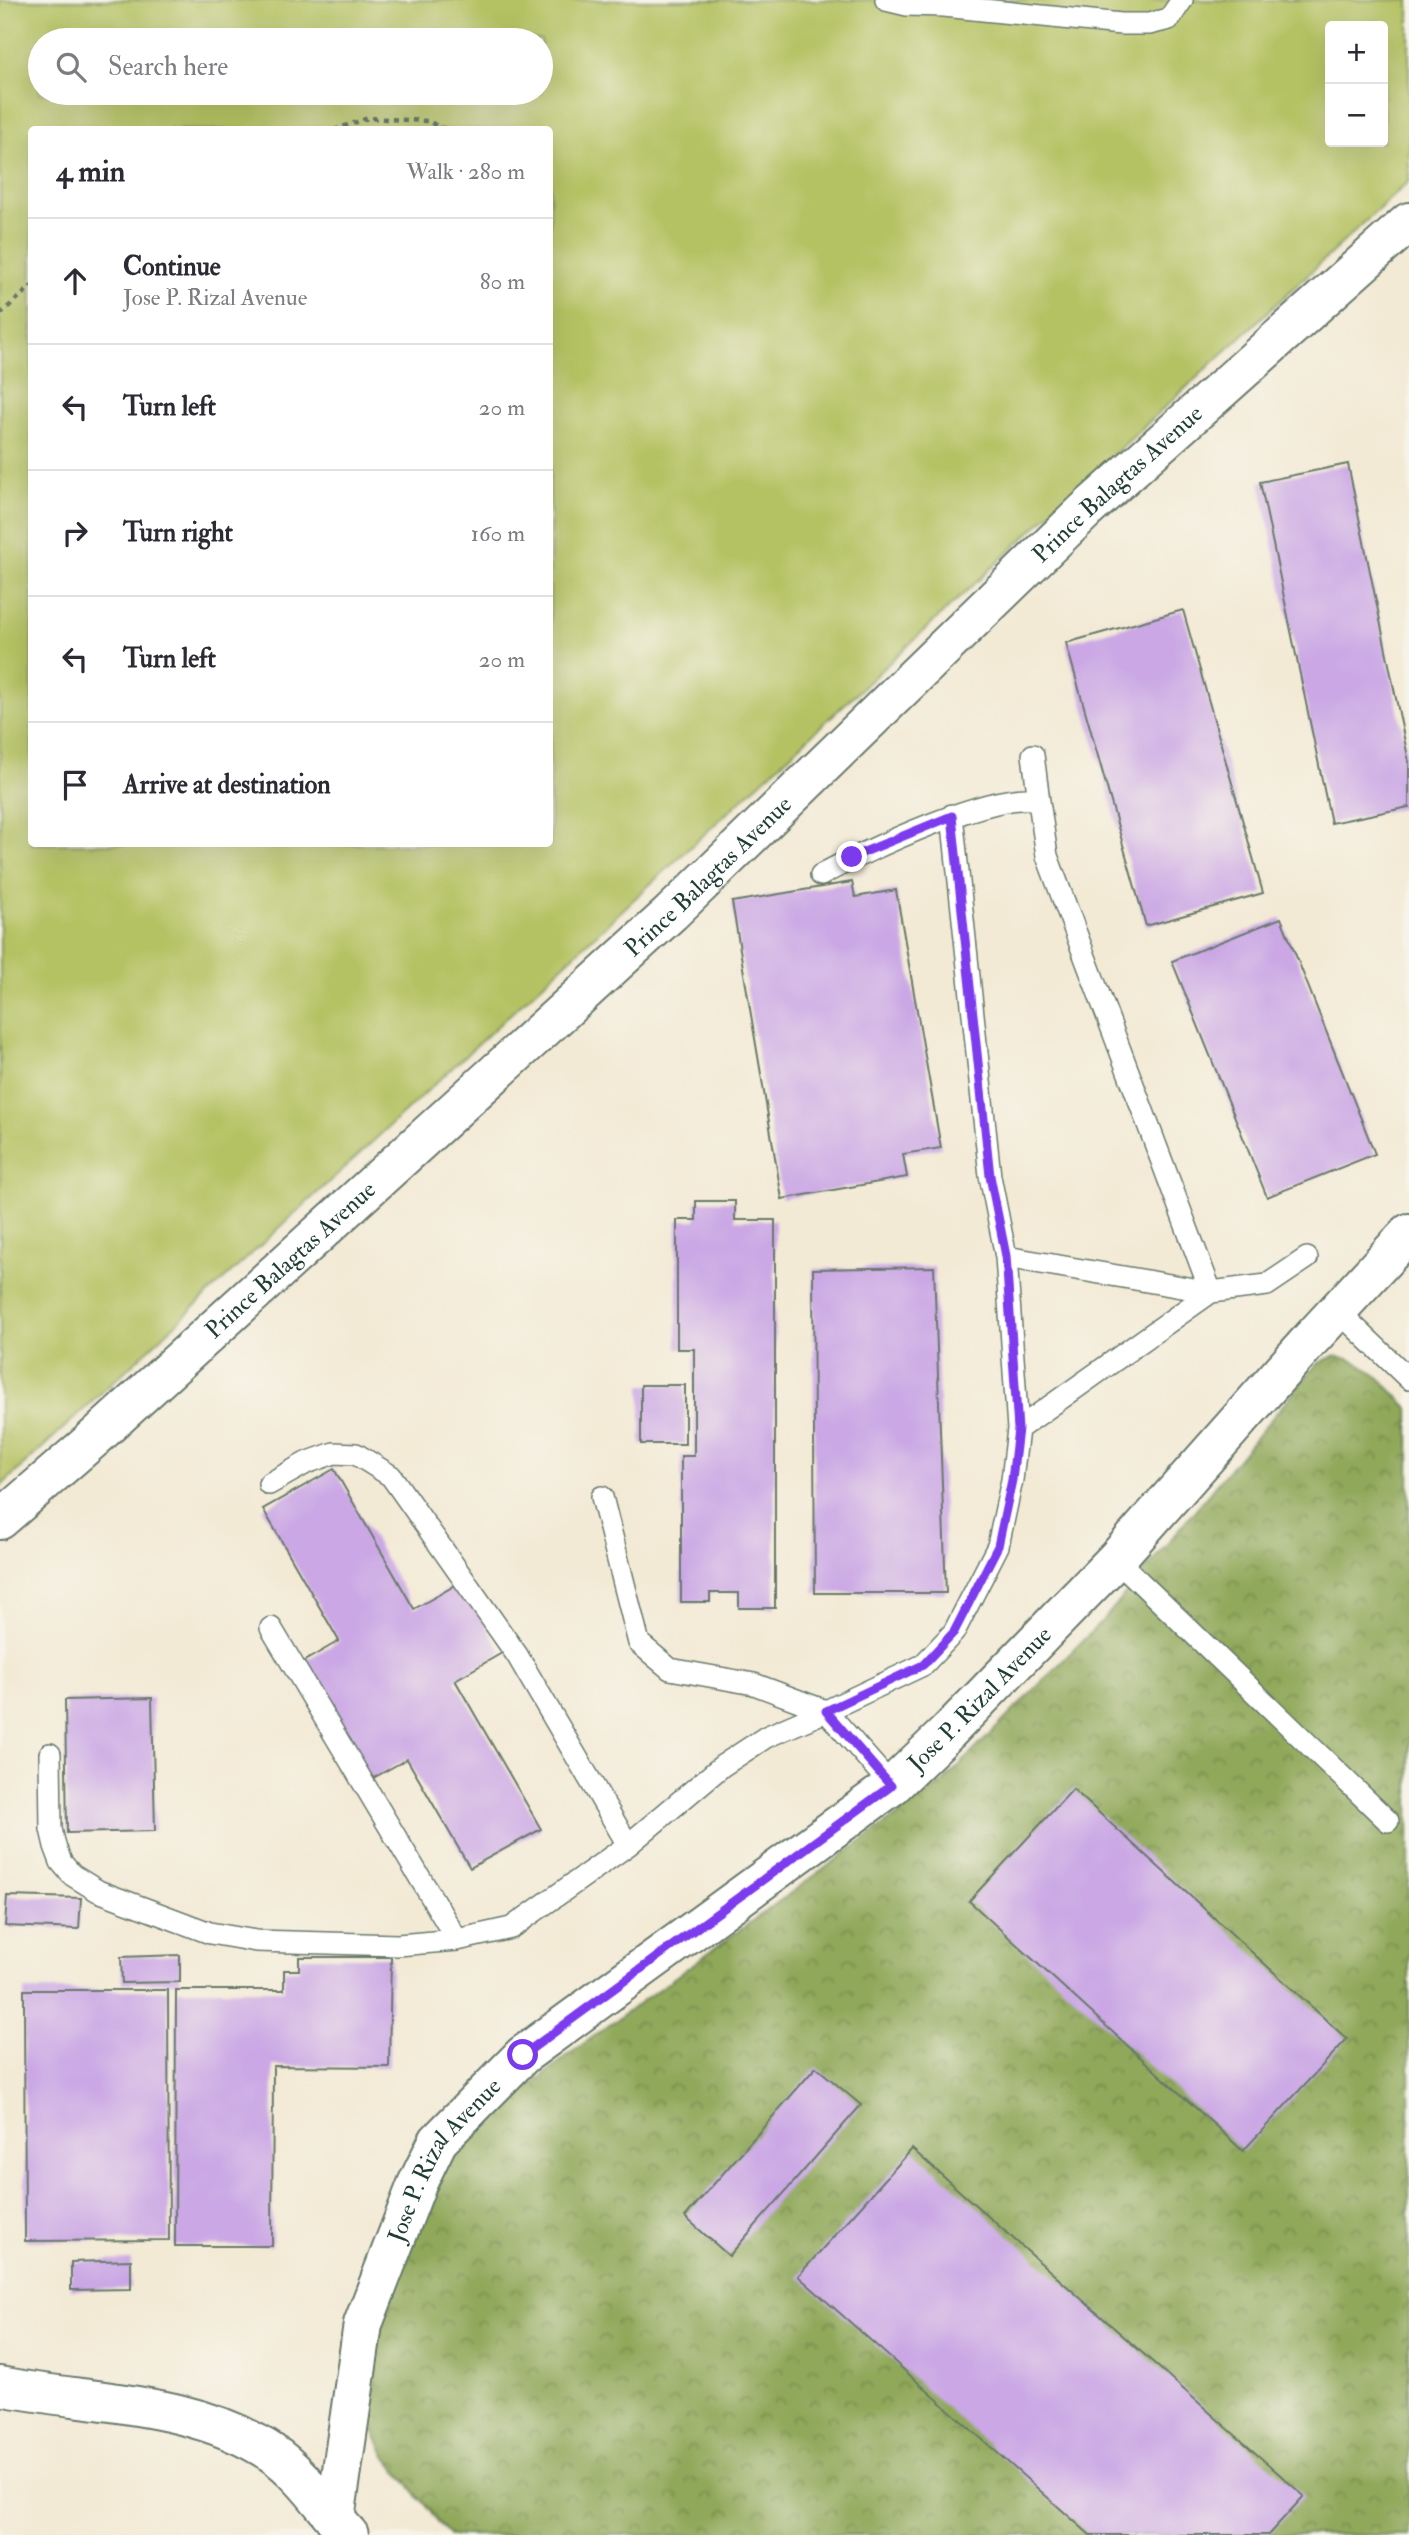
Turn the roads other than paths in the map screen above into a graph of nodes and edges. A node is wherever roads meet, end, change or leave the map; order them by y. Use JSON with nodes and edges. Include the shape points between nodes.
{"nodes":[{"id":1,"x":886,"y":0,"type":"edge"},
{"id":2,"x":1182,"y":0,"type":"edge"},
{"id":3,"x":1409,"y":222,"type":"edge"},
{"id":4,"x":1033,"y":755,"type":"dead end"},
{"id":5,"x":1039,"y":801,"type":"junction"},
{"id":6,"x":952,"y":816,"type":"junction"},
{"id":7,"x":821,"y":875,"type":"dead end"},
{"id":8,"x":1409,"y":1233,"type":"edge"},
{"id":9,"x":1006,"y":1256,"type":"junction"},
{"id":10,"x":1307,"y":1258,"type":"dead end"},
{"id":11,"x":1211,"y":1292,"type":"junction"},
{"id":12,"x":1337,"y":1310,"type":"junction"},
{"id":13,"x":1409,"y":1379,"type":"edge"},
{"id":14,"x":1018,"y":1429,"type":"junction"},
{"id":15,"x":269,"y":1484,"type":"dead end"},
{"id":16,"x":602,"y":1497,"type":"dead end"},
{"id":17,"x":0,"y":1520,"type":"edge"},
{"id":18,"x":1116,"y":1559,"type":"junction"},
{"id":19,"x":271,"y":1628,"type":"dead end"},
{"id":20,"x":826,"y":1711,"type":"junction"},
{"id":21,"x":50,"y":1754,"type":"dead end"},
{"id":22,"x":891,"y":1786,"type":"junction"},
{"id":23,"x":1388,"y":1821,"type":"dead end"},
{"id":24,"x":628,"y":1845,"type":"junction"},
{"id":25,"x":457,"y":1940,"type":"junction"},
{"id":26,"x":0,"y":2386,"type":"edge"},
{"id":27,"x":342,"y":2527,"type":"edge"}],
"edges":[{"from":1,"to":2,"type":"lane","via":[[1149,24],[1169,19]]},
{"from":3,"to":17,"type":"main road","name":"Prince Balagtas Avenue","via":[[1086,511],[671,913]]},
{"from":4,"to":5,"type":"lane"},
{"from":5,"to":6,"type":"lane","via":[[1012,799]]},
{"from":5,"to":11,"type":"lane","via":[[1047,856]]},
{"from":6,"to":7,"type":"lane","via":[[852,857]]},
{"from":6,"to":9,"type":"lane","via":[[990,1176]]},
{"from":8,"to":12,"type":"main road","name":"Jose P. Rizal Avenue"},
{"from":9,"to":11,"type":"lane"},
{"from":9,"to":14,"type":"lane"},
{"from":10,"to":11,"type":"lane","via":[[1267,1286]]},
{"from":11,"to":14,"type":"lane"},
{"from":12,"to":13,"type":"lane"},
{"from":12,"to":18,"type":"main road","name":"Jose P. Rizal Avenue"},
{"from":14,"to":20,"type":"lane","via":[[998,1546],[954,1632],[923,1665]]},
{"from":15,"to":24,"type":"lane","via":[[334,1453],[356,1454],[391,1476],[517,1655]]},
{"from":16,"to":20,"type":"lane","via":[[639,1643],[670,1670],[754,1684]]},
{"from":18,"to":22,"type":"main road","name":"Jose P. Rizal Avenue"},
{"from":18,"to":23,"type":"lane"},
{"from":19,"to":25,"type":"lane"},
{"from":20,"to":22,"type":"lane"},
{"from":20,"to":24,"type":"lane","via":[[765,1737],[722,1766]]},
{"from":21,"to":25,"type":"lane","via":[[51,1829],[58,1854],[72,1875],[98,1891],[210,1933],[256,1941],[398,1945]]},
{"from":22,"to":27,"type":"main road","name":"Jose P. Rizal Avenue","via":[[523,2055],[438,2141],[363,2324]]},
{"from":24,"to":25,"type":"lane","via":[[512,1928]]},
{"from":26,"to":27,"type":"main road","name":"Jose P. Rizal Avenue","via":[[174,2412],[226,2428],[274,2454]]}]}
